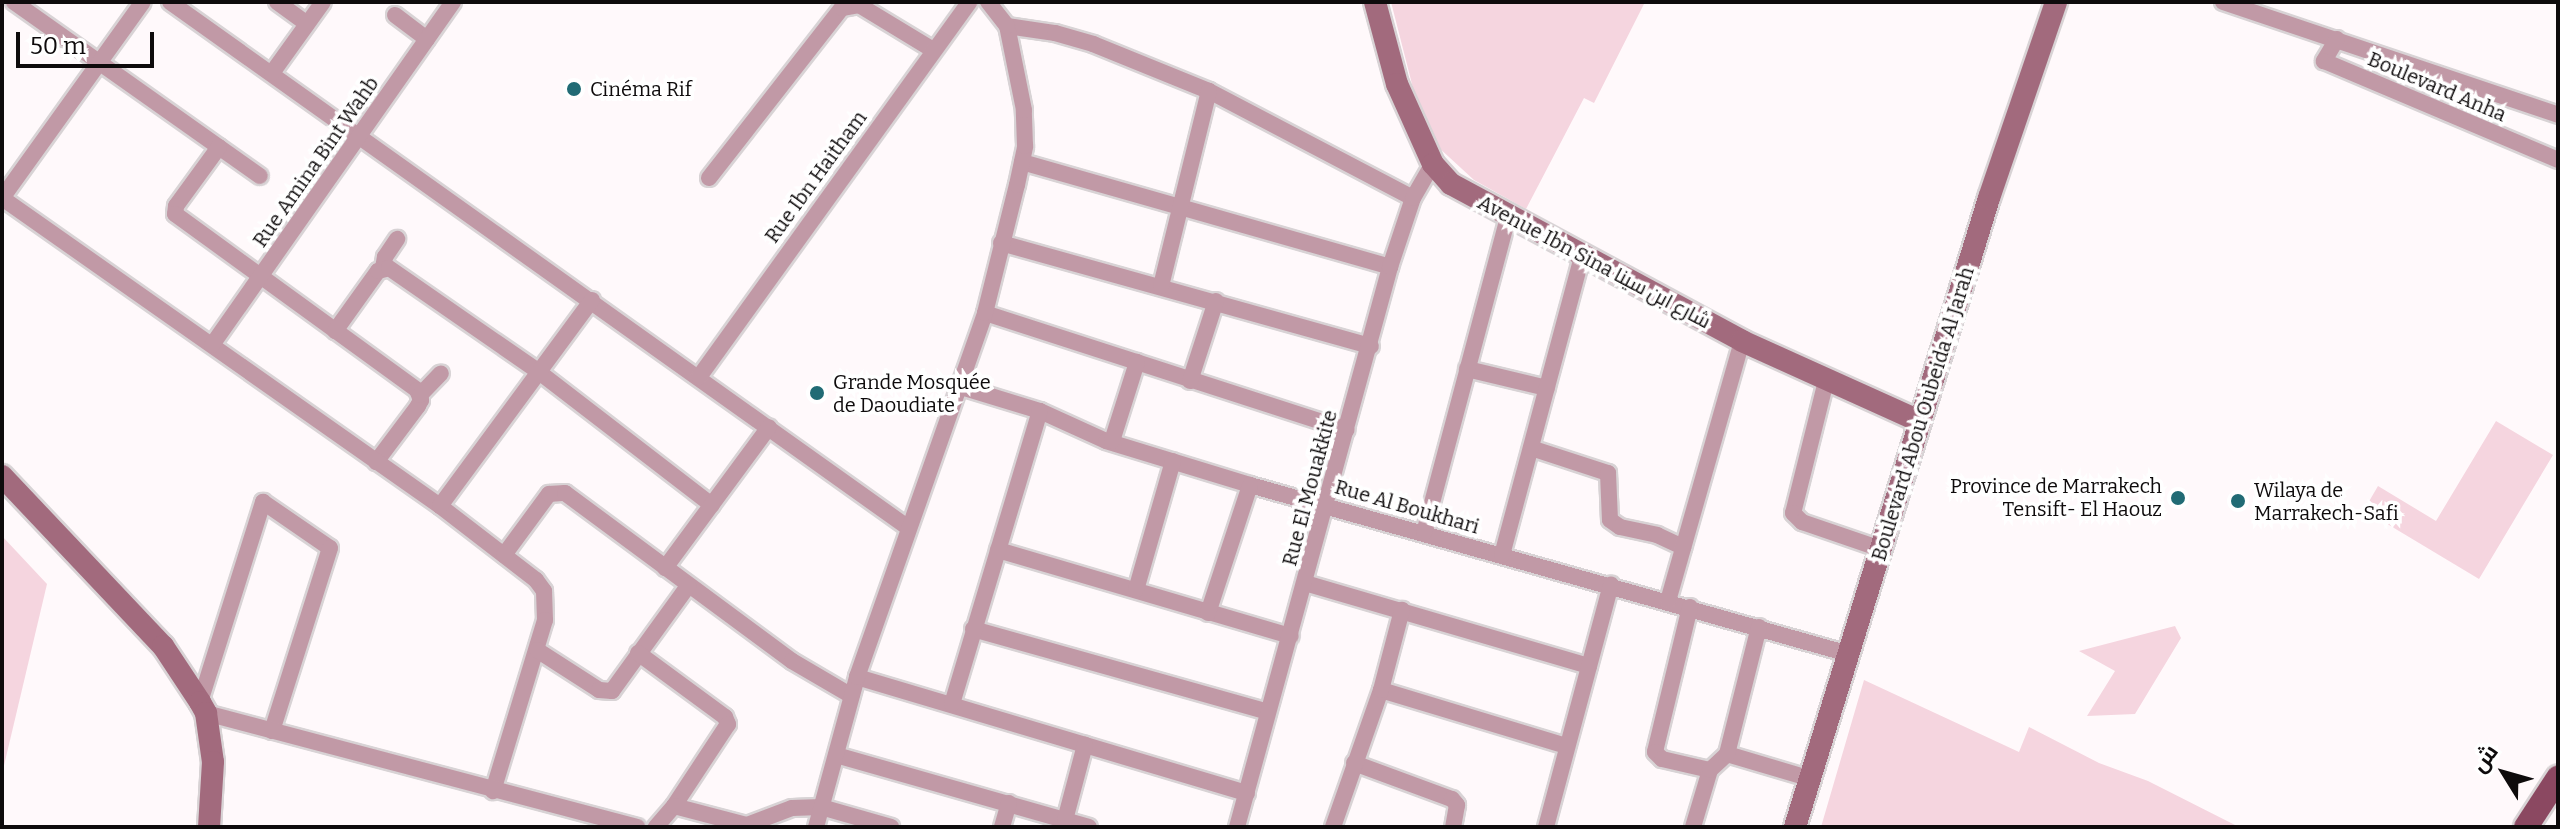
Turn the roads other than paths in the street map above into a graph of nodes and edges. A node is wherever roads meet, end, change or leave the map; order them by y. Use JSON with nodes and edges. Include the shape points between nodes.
{"nodes":[{"id":1,"x":14,"y":2,"type":"edge"},
{"id":2,"x":143,"y":2,"type":"edge"},
{"id":3,"x":277,"y":2,"type":"edge"},
{"id":4,"x":323,"y":2,"type":"edge"},
{"id":5,"x":453,"y":2,"type":"edge"},
{"id":6,"x":969,"y":2,"type":"edge"},
{"id":7,"x":988,"y":2,"type":"edge"},
{"id":8,"x":1375,"y":2,"type":"edge"},
{"id":9,"x":2056,"y":2,"type":"edge"},
{"id":10,"x":2223,"y":2,"type":"edge"},
{"id":11,"x":177,"y":4,"type":"edge"},
{"id":12,"x":395,"y":15,"type":"dead end"},
{"id":13,"x":307,"y":24,"type":"junction"},
{"id":14,"x":1007,"y":26,"type":"junction"},
{"id":15,"x":427,"y":39,"type":"junction"},
{"id":16,"x":2337,"y":39,"type":"junction"},
{"id":17,"x":933,"y":50,"type":"junction"},
{"id":18,"x":101,"y":60,"type":"junction"},
{"id":19,"x":272,"y":73,"type":"junction"},
{"id":20,"x":1209,"y":91,"type":"junction"},
{"id":21,"x":2558,"y":115,"type":"edge"},
{"id":22,"x":359,"y":136,"type":"junction"},
{"id":23,"x":219,"y":147,"type":"junction"},
{"id":24,"x":2558,"y":160,"type":"edge"},
{"id":25,"x":1022,"y":162,"type":"junction"},
{"id":26,"x":1433,"y":164,"type":"junction"},
{"id":27,"x":260,"y":176,"type":"dead end"},
{"id":28,"x":709,"y":178,"type":"dead end"},
{"id":29,"x":2,"y":198,"type":"edge"},
{"id":30,"x":1413,"y":198,"type":"junction"},
{"id":31,"x":1181,"y":209,"type":"junction"},
{"id":32,"x":1508,"y":217,"type":"junction"},
{"id":33,"x":397,"y":239,"type":"dead end"},
{"id":34,"x":1001,"y":243,"type":"junction"},
{"id":35,"x":1582,"y":257,"type":"junction"},
{"id":36,"x":1390,"y":267,"type":"junction"},
{"id":37,"x":383,"y":268,"type":"junction"},
{"id":38,"x":261,"y":275,"type":"junction"},
{"id":39,"x":1161,"y":286,"type":"junction"},
{"id":40,"x":592,"y":300,"type":"junction"},
{"id":41,"x":1216,"y":301,"type":"junction"},
{"id":42,"x":985,"y":313,"type":"junction"},
{"id":43,"x":335,"y":331,"type":"junction"},
{"id":44,"x":1742,"y":341,"type":"junction"},
{"id":45,"x":212,"y":345,"type":"junction"},
{"id":46,"x":1371,"y":346,"type":"junction"},
{"id":47,"x":1137,"y":362,"type":"junction"},
{"id":48,"x":1467,"y":369,"type":"junction"},
{"id":49,"x":539,"y":372,"type":"junction"},
{"id":50,"x":441,"y":373,"type":"dead end"},
{"id":51,"x":699,"y":377,"type":"junction"},
{"id":52,"x":1190,"y":381,"type":"junction"},
{"id":53,"x":1826,"y":381,"type":"junction"},
{"id":54,"x":958,"y":386,"type":"junction"},
{"id":55,"x":1547,"y":388,"type":"junction"},
{"id":56,"x":420,"y":395,"type":"junction"},
{"id":57,"x":1040,"y":411,"type":"junction"},
{"id":58,"x":1919,"y":421,"type":"junction"},
{"id":59,"x":769,"y":427,"type":"junction"},
{"id":60,"x":1347,"y":430,"type":"junction"},
{"id":61,"x":1112,"y":441,"type":"junction"},
{"id":62,"x":1531,"y":448,"type":"junction"},
{"id":63,"x":1173,"y":461,"type":"junction"},
{"id":64,"x":376,"y":462,"type":"junction"},
{"id":65,"x":2,"y":476,"type":"edge"},
{"id":66,"x":1250,"y":485,"type":"junction"},
{"id":67,"x":1326,"y":504,"type":"junction"},
{"id":68,"x":712,"y":505,"type":"junction"},
{"id":69,"x":440,"y":506,"type":"junction"},
{"id":70,"x":907,"y":527,"type":"junction"},
{"id":71,"x":1424,"y":533,"type":"junction"},
{"id":72,"x":1683,"y":547,"type":"junction"},
{"id":73,"x":1881,"y":549,"type":"junction"},
{"id":74,"x":998,"y":550,"type":"junction"},
{"id":75,"x":504,"y":555,"type":"junction"},
{"id":76,"x":1502,"y":555,"type":"junction"},
{"id":77,"x":665,"y":568,"type":"junction"},
{"id":78,"x":1305,"y":583,"type":"junction"},
{"id":79,"x":1611,"y":585,"type":"junction"},
{"id":80,"x":688,"y":586,"type":"junction"},
{"id":81,"x":1136,"y":590,"type":"junction"},
{"id":82,"x":1668,"y":601,"type":"junction"},
{"id":83,"x":1690,"y":607,"type":"junction"},
{"id":84,"x":1402,"y":610,"type":"junction"},
{"id":85,"x":1208,"y":613,"type":"junction"},
{"id":86,"x":1759,"y":627,"type":"junction"},
{"id":87,"x":973,"y":629,"type":"junction"},
{"id":88,"x":1291,"y":636,"type":"junction"},
{"id":89,"x":537,"y":650,"type":"junction"},
{"id":90,"x":638,"y":653,"type":"junction"},
{"id":91,"x":1849,"y":654,"type":"junction"},
{"id":92,"x":1589,"y":666,"type":"junction"},
{"id":93,"x":857,"y":677,"type":"junction"},
{"id":94,"x":1381,"y":690,"type":"junction"},
{"id":95,"x":852,"y":696,"type":"junction"},
{"id":96,"x":952,"y":704,"type":"junction"},
{"id":97,"x":203,"y":708,"type":"junction"},
{"id":98,"x":1268,"y":712,"type":"junction"},
{"id":99,"x":272,"y":731,"type":"junction"},
{"id":100,"x":1085,"y":745,"type":"junction"},
{"id":101,"x":1567,"y":746,"type":"junction"},
{"id":102,"x":1727,"y":754,"type":"junction"},
{"id":103,"x":836,"y":755,"type":"junction"},
{"id":104,"x":1354,"y":763,"type":"junction"},
{"id":105,"x":1710,"y":770,"type":"junction"},
{"id":106,"x":1808,"y":778,"type":"junction"},
{"id":107,"x":2558,"y":778,"type":"edge"},
{"id":108,"x":493,"y":791,"type":"junction"},
{"id":109,"x":1247,"y":793,"type":"junction"},
{"id":110,"x":1009,"y":803,"type":"junction"},
{"id":111,"x":674,"y":806,"type":"junction"},
{"id":112,"x":821,"y":807,"type":"junction"},
{"id":113,"x":1065,"y":820,"type":"junction"},
{"id":114,"x":1550,"y":826,"type":"edge"},
{"id":115,"x":209,"y":827,"type":"edge"},
{"id":116,"x":637,"y":827,"type":"edge"},
{"id":117,"x":656,"y":827,"type":"edge"},
{"id":118,"x":816,"y":827,"type":"edge"},
{"id":119,"x":891,"y":827,"type":"edge"},
{"id":120,"x":1002,"y":827,"type":"edge"},
{"id":121,"x":1089,"y":827,"type":"edge"},
{"id":122,"x":1237,"y":827,"type":"edge"},
{"id":123,"x":1333,"y":827,"type":"edge"},
{"id":124,"x":1453,"y":827,"type":"edge"},
{"id":125,"x":1693,"y":827,"type":"edge"},
{"id":126,"x":1795,"y":827,"type":"edge"},
{"id":127,"x":2526,"y":827,"type":"edge"}],
"edges":[{"from":1,"to":18,"type":"street"},
{"from":2,"to":18,"type":"street"},
{"from":3,"to":13,"type":"street"},
{"from":4,"to":13,"type":"street"},
{"from":5,"to":15,"type":"street","name":"Rue Amina Bint Wahb"},
{"from":6,"to":17,"type":"street","name":"Rue Ibn Haitham"},
{"from":7,"to":14,"type":"street"},
{"from":8,"to":26,"type":"street","name":"Avenue Ibn Sina شارع ابن سينا","via":[[1397,84]]},
{"from":9,"to":58,"type":"street","name":"Boulevard Abou Oubeida Al Jarah"},
{"from":10,"to":16,"type":"street","name":"Boulevard Anha"},
{"from":11,"to":19,"type":"street"},
{"from":12,"to":15,"type":"street"},
{"from":13,"to":19,"type":"street"},
{"from":14,"to":20,"type":"street","via":[[1093,44]]},
{"from":14,"to":25,"type":"street","via":[[1024,110]]},
{"from":15,"to":22,"type":"street","name":"Rue Amina Bint Wahb"},
{"from":16,"to":21,"type":"street","name":"Boulevard Anha"},
{"from":16,"to":24,"type":"street","name":"Boulevard Anha","via":[[2324,61]]},
{"from":17,"to":28,"type":"street","via":[[859,5],[842,8]]},
{"from":17,"to":51,"type":"street","name":"Rue Ibn Haitham"},
{"from":18,"to":23,"type":"street"},
{"from":18,"to":29,"type":"street"},
{"from":19,"to":22,"type":"street"},
{"from":20,"to":30,"type":"street"},
{"from":20,"to":31,"type":"street"},
{"from":22,"to":38,"type":"street","name":"Rue Amina Bint Wahb"},
{"from":22,"to":40,"type":"street"},
{"from":23,"to":27,"type":"street"},
{"from":23,"to":38,"type":"street","via":[[175,214]]},
{"from":25,"to":31,"type":"street"},
{"from":25,"to":34,"type":"street"},
{"from":26,"to":30,"type":"street","name":"Rue El Mouakkite"},
{"from":26,"to":32,"type":"street","name":"Avenue Ibn Sina شارع ابن سينا","via":[[1451,184]]},
{"from":29,"to":45,"type":"street"},
{"from":30,"to":36,"type":"street","name":"Rue El Mouakkite"},
{"from":31,"to":36,"type":"street"},
{"from":31,"to":39,"type":"street"},
{"from":32,"to":35,"type":"street","name":"Avenue Ibn Sina شارع ابن سينا"},
{"from":32,"to":48,"type":"street"},
{"from":33,"to":37,"type":"street"},
{"from":34,"to":39,"type":"street"},
{"from":34,"to":42,"type":"street"},
{"from":35,"to":44,"type":"street","name":"Avenue Ibn Sina شارع ابن سينا"},
{"from":35,"to":55,"type":"street"},
{"from":36,"to":46,"type":"street","name":"Rue El Mouakkite"},
{"from":37,"to":43,"type":"street"},
{"from":37,"to":49,"type":"street"},
{"from":38,"to":43,"type":"street"},
{"from":38,"to":45,"type":"street","name":"Rue Amina Bint Wahb"},
{"from":39,"to":41,"type":"street"},
{"from":40,"to":49,"type":"street"},
{"from":40,"to":51,"type":"street"},
{"from":41,"to":46,"type":"street"},
{"from":41,"to":52,"type":"street"},
{"from":42,"to":47,"type":"street"},
{"from":42,"to":54,"type":"street"},
{"from":43,"to":56,"type":"street"},
{"from":44,"to":53,"type":"street","name":"Avenue Ibn Sina شارع ابن سينا"},
{"from":44,"to":72,"type":"street"},
{"from":45,"to":64,"type":"street"},
{"from":46,"to":60,"type":"street","name":"Rue El Mouakkite"},
{"from":47,"to":52,"type":"street"},
{"from":47,"to":61,"type":"street"},
{"from":48,"to":55,"type":"street"},
{"from":48,"to":71,"type":"street"},
{"from":49,"to":68,"type":"street"},
{"from":49,"to":69,"type":"street"},
{"from":50,"to":56,"type":"street"},
{"from":51,"to":59,"type":"street"},
{"from":52,"to":60,"type":"street"},
{"from":53,"to":58,"type":"street","name":"Avenue Ibn Sina شارع ابن سينا"},
{"from":53,"to":73,"type":"street","via":[[1793,513],[1802,522]]},
{"from":54,"to":57,"type":"street","name":"Rue Al Boukhari"},
{"from":54,"to":70,"type":"street"},
{"from":55,"to":62,"type":"street"},
{"from":56,"to":64,"type":"street","via":[[418,406]]},
{"from":57,"to":61,"type":"street","name":"Rue Al Boukhari"},
{"from":57,"to":74,"type":"street"},
{"from":58,"to":73,"type":"street","name":"Boulevard Abou Oubeida Al Jarah"},
{"from":59,"to":68,"type":"street"},
{"from":59,"to":70,"type":"street"},
{"from":60,"to":67,"type":"street","name":"Rue El Mouakkite"},
{"from":61,"to":63,"type":"street","name":"Rue Al Boukhari"},
{"from":62,"to":72,"type":"street","via":[[1608,473],[1610,520]]},
{"from":62,"to":76,"type":"street"},
{"from":63,"to":66,"type":"street","name":"Rue Al Boukhari"},
{"from":63,"to":81,"type":"street"},
{"from":64,"to":69,"type":"street"},
{"from":65,"to":97,"type":"street","via":[[163,646]]},
{"from":66,"to":67,"type":"street","name":"Rue Al Boukhari"},
{"from":66,"to":85,"type":"street"},
{"from":67,"to":71,"type":"street","name":"Rue Al Boukhari"},
{"from":67,"to":78,"type":"street","name":"Rue El Mouakkite"},
{"from":68,"to":77,"type":"street"},
{"from":69,"to":75,"type":"street"},
{"from":70,"to":93,"type":"street"},
{"from":71,"to":76,"type":"street","name":"Rue Al Boukhari"},
{"from":72,"to":82,"type":"street"},
{"from":73,"to":91,"type":"street","name":"Boulevard Abou Oubeida Al Jarah"},
{"from":74,"to":81,"type":"street"},
{"from":74,"to":87,"type":"street"},
{"from":75,"to":77,"type":"street","via":[[549,494],[558,492]]},
{"from":75,"to":89,"type":"street","via":[[544,591],[545,620]]},
{"from":76,"to":79,"type":"street","name":"Rue Al Boukhari"},
{"from":77,"to":80,"type":"street"},
{"from":78,"to":84,"type":"street"},
{"from":78,"to":88,"type":"street","name":"Rue El Mouakkite"},
{"from":79,"to":82,"type":"street","name":"Rue Al Boukhari"},
{"from":79,"to":92,"type":"street"},
{"from":80,"to":90,"type":"street"},
{"from":80,"to":95,"type":"street","via":[[792,661]]},
{"from":81,"to":85,"type":"street"},
{"from":82,"to":83,"type":"street","name":"Rue Al Boukhari"},
{"from":83,"to":86,"type":"street","name":"Rue Al Boukhari"},
{"from":83,"to":105,"type":"street","via":[[1655,752],[1662,759]]},
{"from":84,"to":92,"type":"street"},
{"from":84,"to":94,"type":"street"},
{"from":85,"to":88,"type":"street"},
{"from":86,"to":91,"type":"street","name":"Rue Al Boukhari"},
{"from":86,"to":102,"type":"street"},
{"from":87,"to":96,"type":"street"},
{"from":87,"to":98,"type":"street"},
{"from":88,"to":98,"type":"street","name":"Rue El Mouakkite"},
{"from":89,"to":90,"type":"street","via":[[607,693],[617,688]]},
{"from":89,"to":108,"type":"street"},
{"from":90,"to":111,"type":"street","via":[[727,720]]},
{"from":91,"to":106,"type":"street","name":"Boulevard Abou Oubeida Al Jarah"},
{"from":92,"to":101,"type":"street"},
{"from":93,"to":95,"type":"street"},
{"from":93,"to":96,"type":"street"},
{"from":94,"to":101,"type":"street"},
{"from":94,"to":104,"type":"street"},
{"from":95,"to":103,"type":"street"},
{"from":96,"to":100,"type":"street"},
{"from":97,"to":99,"type":"street"},
{"from":97,"to":99,"type":"street","via":[[263,502],[330,548]]},
{"from":97,"to":115,"type":"street","via":[[213,762]]},
{"from":98,"to":109,"type":"street","name":"Rue El Mouakkite"},
{"from":99,"to":108,"type":"street"},
{"from":100,"to":109,"type":"street"},
{"from":100,"to":113,"type":"street"},
{"from":101,"to":114,"type":"street"},
{"from":102,"to":105,"type":"street"},
{"from":102,"to":106,"type":"street"},
{"from":103,"to":110,"type":"street"},
{"from":103,"to":112,"type":"street"},
{"from":104,"to":123,"type":"street"},
{"from":104,"to":124,"type":"street","via":[[1452,799],[1457,805]]},
{"from":105,"to":125,"type":"street"},
{"from":106,"to":126,"type":"street","name":"Boulevard Abou Oubeida Al Jarah"},
{"from":107,"to":127,"type":"main road"},
{"from":108,"to":116,"type":"street"},
{"from":109,"to":122,"type":"street","name":"Rue El Mouakkite"},
{"from":110,"to":113,"type":"street"},
{"from":110,"to":120,"type":"street"},
{"from":111,"to":112,"type":"street","via":[[747,825],[792,808]]},
{"from":111,"to":117,"type":"street"},
{"from":112,"to":118,"type":"street"},
{"from":112,"to":119,"type":"street"},
{"from":113,"to":121,"type":"street"}]}
